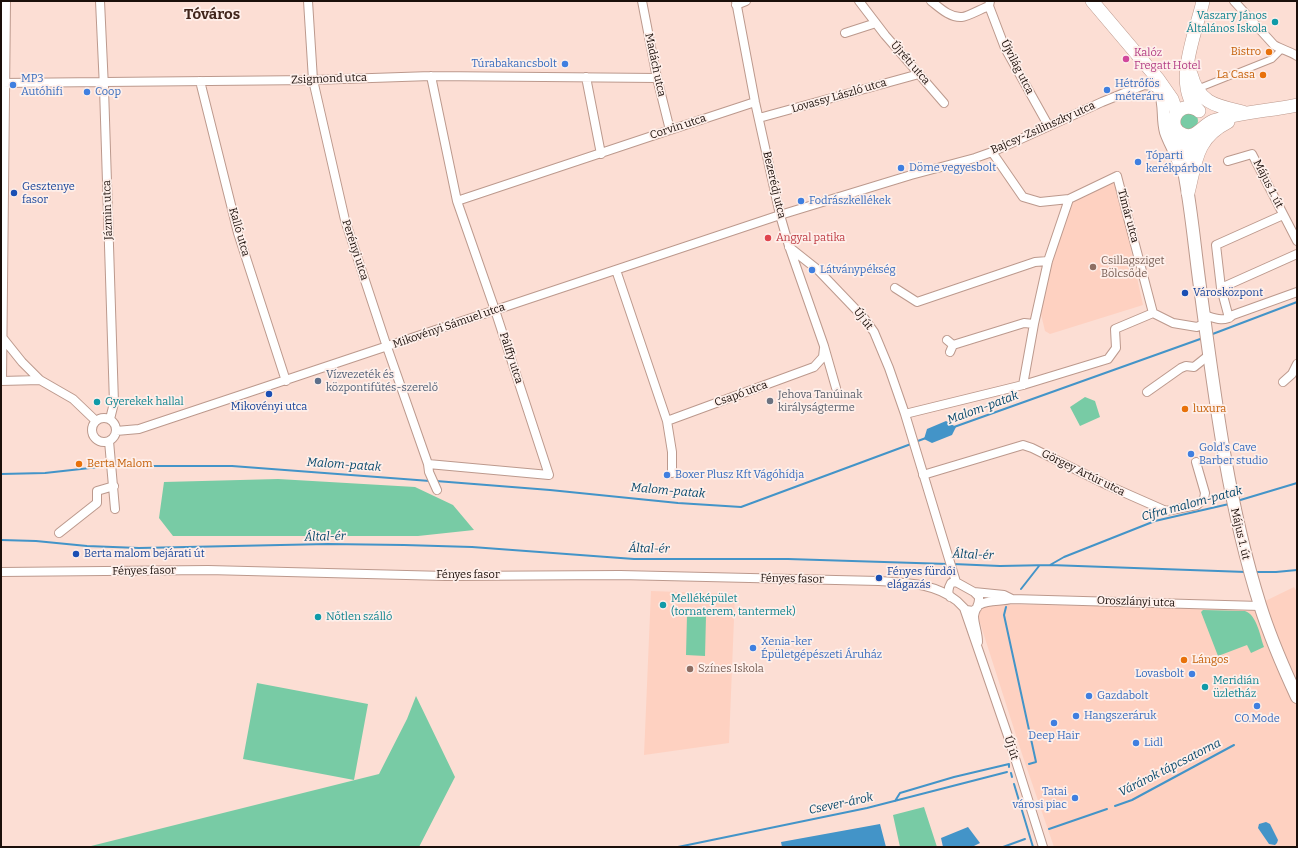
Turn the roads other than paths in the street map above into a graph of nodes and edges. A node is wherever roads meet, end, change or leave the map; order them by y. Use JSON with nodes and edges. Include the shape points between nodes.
{"nodes":[{"id":1,"x":6,"y":1,"type":"edge"},
{"id":2,"x":100,"y":1,"type":"edge"},
{"id":3,"x":308,"y":1,"type":"edge"},
{"id":4,"x":642,"y":1,"type":"edge"},
{"id":5,"x":746,"y":1,"type":"edge"},
{"id":6,"x":859,"y":1,"type":"edge"},
{"id":7,"x":931,"y":1,"type":"edge"},
{"id":8,"x":1092,"y":1,"type":"edge"},
{"id":9,"x":1203,"y":1,"type":"edge"},
{"id":10,"x":1234,"y":1,"type":"edge"},
{"id":11,"x":736,"y":3,"type":"edge"},
{"id":12,"x":990,"y":3,"type":"edge"},
{"id":13,"x":876,"y":23,"type":"junction"},
{"id":14,"x":845,"y":33,"type":"dead end"},
{"id":15,"x":1190,"y":50,"type":"junction"},
{"id":16,"x":1281,"y":50,"type":"junction"},
{"id":17,"x":1297,"y":56,"type":"edge"},
{"id":18,"x":1141,"y":59,"type":"junction"},
{"id":19,"x":919,"y":74,"type":"junction"},
{"id":20,"x":431,"y":76,"type":"junction"},
{"id":21,"x":586,"y":77,"type":"junction"},
{"id":22,"x":657,"y":78,"type":"junction"},
{"id":23,"x":1147,"y":79,"type":"junction"},
{"id":24,"x":313,"y":80,"type":"junction"},
{"id":25,"x":200,"y":81,"type":"junction"},
{"id":26,"x":104,"y":82,"type":"junction"},
{"id":27,"x":3,"y":83,"type":"edge"},
{"id":28,"x":1197,"y":89,"type":"junction"},
{"id":29,"x":1160,"y":91,"type":"joint"},
{"id":30,"x":755,"y":102,"type":"junction"},
{"id":31,"x":944,"y":103,"type":"dead end"},
{"id":32,"x":1297,"y":105,"type":"edge"},
{"id":33,"x":1198,"y":110,"type":"junction"},
{"id":34,"x":1177,"y":113,"type":"junction"},
{"id":35,"x":1245,"y":113,"type":"junction"},
{"id":36,"x":759,"y":118,"type":"junction"},
{"id":37,"x":1048,"y":125,"type":"junction"},
{"id":38,"x":670,"y":130,"type":"junction"},
{"id":39,"x":1177,"y":130,"type":"junction"},
{"id":40,"x":1197,"y":132,"type":"junction"},
{"id":41,"x":992,"y":152,"type":"junction"},
{"id":42,"x":601,"y":154,"type":"junction"},
{"id":43,"x":1228,"y":161,"type":"dead end"},
{"id":44,"x":1188,"y":193,"type":"junction"},
{"id":45,"x":1069,"y":199,"type":"junction"},
{"id":46,"x":457,"y":201,"type":"junction"},
{"id":47,"x":780,"y":215,"type":"junction"},
{"id":48,"x":1283,"y":215,"type":"junction"},
{"id":49,"x":1297,"y":241,"type":"edge"},
{"id":50,"x":789,"y":246,"type":"junction"},
{"id":51,"x":1297,"y":254,"type":"edge"},
{"id":52,"x":1048,"y":260,"type":"junction"},
{"id":53,"x":616,"y":270,"type":"junction"},
{"id":54,"x":894,"y":288,"type":"dead end"},
{"id":55,"x":1221,"y":288,"type":"junction"},
{"id":56,"x":1297,"y":292,"type":"edge"},
{"id":57,"x":495,"y":310,"type":"junction"},
{"id":58,"x":1153,"y":313,"type":"junction"},
{"id":59,"x":1229,"y":318,"type":"junction"},
{"id":60,"x":1034,"y":324,"type":"junction"},
{"id":61,"x":1205,"y":327,"type":"junction"},
{"id":62,"x":2,"y":337,"type":"junction"},
{"id":63,"x":824,"y":346,"type":"junction"},
{"id":64,"x":950,"y":346,"type":"dead end"},
{"id":65,"x":387,"y":347,"type":"junction"},
{"id":66,"x":1209,"y":355,"type":"junction"},
{"id":67,"x":1297,"y":364,"type":"edge"},
{"id":68,"x":40,"y":380,"type":"junction"},
{"id":69,"x":1,"y":381,"type":"edge"},
{"id":70,"x":286,"y":381,"type":"junction"},
{"id":71,"x":1283,"y":382,"type":"dead end"},
{"id":72,"x":1023,"y":385,"type":"junction"},
{"id":73,"x":836,"y":388,"type":"dead end"},
{"id":74,"x":1147,"y":392,"type":"dead end"},
{"id":75,"x":905,"y":414,"type":"junction"},
{"id":76,"x":110,"y":419,"type":"junction"},
{"id":77,"x":96,"y":421,"type":"junction"},
{"id":78,"x":667,"y":421,"type":"junction"},
{"id":79,"x":116,"y":431,"type":"junction"},
{"id":80,"x":109,"y":441,"type":"junction"},
{"id":81,"x":1196,"y":462,"type":"dead end"},
{"id":82,"x":428,"y":468,"type":"junction"},
{"id":83,"x":672,"y":473,"type":"dead end"},
{"id":84,"x":923,"y":475,"type":"junction"},
{"id":85,"x":114,"y":486,"type":"junction"},
{"id":86,"x":436,"y":490,"type":"dead end"},
{"id":87,"x":115,"y":508,"type":"dead end"},
{"id":88,"x":59,"y":533,"type":"dead end"},
{"id":89,"x":1,"y":572,"type":"edge"},
{"id":90,"x":953,"y":584,"type":"junction"},
{"id":91,"x":935,"y":588,"type":"junction"},
{"id":92,"x":974,"y":592,"type":"junction"},
{"id":93,"x":950,"y":597,"type":"junction"},
{"id":94,"x":1012,"y":599,"type":"junction"},
{"id":95,"x":978,"y":606,"type":"junction"},
{"id":96,"x":1260,"y":606,"type":"junction"},
{"id":97,"x":964,"y":608,"type":"junction"},
{"id":98,"x":979,"y":649,"type":"junction"},
{"id":99,"x":1297,"y":697,"type":"edge"},
{"id":100,"x":1043,"y":847,"type":"edge"}],
"edges":[{"from":1,"to":27,"type":"street"},
{"from":2,"to":26,"type":"street","name":"Jázmin utca"},
{"from":3,"to":24,"type":"street","name":"Perényi utca"},
{"from":4,"to":22,"type":"street","name":"Madách utca"},
{"from":5,"to":11,"type":"street"},
{"from":6,"to":13,"type":"street","name":"Újréti utca"},
{"from":7,"to":12,"type":"street","name":"Újvilág utca","via":[[951,15],[963,17]]},
{"from":8,"to":18,"type":"main road"},
{"from":9,"to":15,"type":"main road"},
{"from":10,"to":16,"type":"street"},
{"from":11,"to":30,"type":"street","name":"Bezerédj utca"},
{"from":12,"to":37,"type":"street","name":"Újvilág utca","via":[[1005,48]]},
{"from":13,"to":14,"type":"street"},
{"from":13,"to":19,"type":"street","name":"Újréti utca"},
{"from":15,"to":28,"type":"main road","via":[[1191,75]]},
{"from":15,"to":33,"type":"main road","via":[[1187,78],[1190,99]]},
{"from":16,"to":17,"type":"street","via":[[1290,51]]},
{"from":16,"to":28,"type":"street","via":[[1272,59]]},
{"from":18,"to":23,"type":"main road"},
{"from":18,"to":34,"type":"main road","via":[[1172,99]]},
{"from":19,"to":31,"type":"street","name":"Újréti utca"},
{"from":19,"to":36,"type":"street","name":"Lovassy László utca"},
{"from":20,"to":21,"type":"street","name":"Zsigmond utca"},
{"from":20,"to":24,"type":"street","name":"Zsigmond utca"},
{"from":20,"to":46,"type":"street","name":"Pálffy utca"},
{"from":21,"to":22,"type":"street","name":"Zsigmond utca"},
{"from":21,"to":42,"type":"street"},
{"from":22,"to":38,"type":"street","name":"Madách utca"},
{"from":23,"to":29,"type":"main road"},
{"from":23,"to":37,"type":"street","name":"Bajcsy-Zsilinszky utca"},
{"from":24,"to":25,"type":"street","name":"Zsigmond utca"},
{"from":24,"to":65,"type":"street","name":"Perényi utca","via":[[345,220]]},
{"from":25,"to":26,"type":"street","name":"Zsigmond utca"},
{"from":25,"to":70,"type":"street","name":"Kalló utca","via":[[238,234]]},
{"from":26,"to":27,"type":"street","name":"Zsigmond utca"},
{"from":26,"to":76,"type":"street","name":"Jázmin utca","via":[[114,403]]},
{"from":27,"to":62,"type":"street"},
{"from":28,"to":35,"type":"main road","via":[[1214,105]]},
{"from":29,"to":44,"type":"main road","via":[[1164,104],[1166,133],[1176,154]]},
{"from":30,"to":36,"type":"street","name":"Bezerédj utca"},
{"from":30,"to":38,"type":"street","name":"Corvin utca"},
{"from":32,"to":35,"type":"main road"},
{"from":33,"to":34,"type":"main road","via":[[1183,107]]},
{"from":33,"to":35,"type":"main road"},
{"from":33,"to":40,"type":"main road","via":[[1203,121]]},
{"from":34,"to":39,"type":"main road","via":[[1174,121]]},
{"from":35,"to":40,"type":"main road","via":[[1214,121]]},
{"from":35,"to":44,"type":"main road","via":[[1216,128],[1205,140],[1198,152]]},
{"from":36,"to":47,"type":"street","name":"Bezerédj utca"},
{"from":37,"to":41,"type":"street","name":"Bajcsy-Zsilinszky utca"},
{"from":38,"to":42,"type":"street","name":"Corvin utca"},
{"from":39,"to":40,"type":"main road","via":[[1184,135]]},
{"from":39,"to":44,"type":"main road","name":"Május 1. út","via":[[1182,147]]},
{"from":40,"to":44,"type":"main road","name":"Május 1. út","via":[[1190,148]]},
{"from":41,"to":45,"type":"street","name":"Tímár utca","via":[[1023,197],[1040,202]]},
{"from":41,"to":47,"type":"street","name":"Bajcsy-Zsilinszky utca"},
{"from":42,"to":46,"type":"street","name":"Corvin utca"},
{"from":43,"to":48,"type":"street","name":"Május 1. út","via":[[1252,154]]},
{"from":44,"to":61,"type":"main road","name":"Május 1. út"},
{"from":45,"to":52,"type":"street"},
{"from":45,"to":58,"type":"street","name":"Tímár utca","via":[[1117,176]]},
{"from":46,"to":57,"type":"street","name":"Pálffy utca"},
{"from":47,"to":50,"type":"street","name":"Bezerédj utca"},
{"from":47,"to":53,"type":"street","name":"Mikovényi Sámuel utca"},
{"from":48,"to":49,"type":"street","name":"Május 1. út"},
{"from":48,"to":55,"type":"street","name":"Május 1. út","via":[[1216,246]]},
{"from":50,"to":63,"type":"street","name":"Bezerédj utca"},
{"from":50,"to":75,"type":"street","name":"Új út","via":[[818,270],[874,332]]},
{"from":51,"to":55,"type":"street"},
{"from":52,"to":54,"type":"street","via":[[1035,262],[917,302]]},
{"from":52,"to":60,"type":"street"},
{"from":53,"to":57,"type":"street","name":"Mikovényi Sámuel utca"},
{"from":53,"to":78,"type":"street"},
{"from":55,"to":59,"type":"street","name":"Május 1. út"},
{"from":56,"to":59,"type":"street"},
{"from":57,"to":65,"type":"street","name":"Mikovényi Sámuel utca"},
{"from":57,"to":82,"type":"street","name":"Pálffy utca","via":[[549,475]]},
{"from":58,"to":61,"type":"street","via":[[1173,323]]},
{"from":58,"to":72,"type":"street","via":[[1115,329],[1116,348],[1108,359]]},
{"from":59,"to":61,"type":"street"},
{"from":60,"to":64,"type":"street","via":[[1024,323]]},
{"from":60,"to":72,"type":"street"},
{"from":61,"to":66,"type":"main road","name":"Május 1. út"},
{"from":62,"to":68,"type":"street"},
{"from":62,"to":69,"type":"street"},
{"from":63,"to":73,"type":"street","name":"Bezerédj utca"},
{"from":63,"to":78,"type":"street","name":"Csapó utca","via":[[824,357],[814,367]]},
{"from":65,"to":70,"type":"street","name":"Mikovényi Sámuel utca"},
{"from":65,"to":82,"type":"street","name":"Perényi utca"},
{"from":66,"to":74,"type":"street","via":[[1194,367],[1181,368]]},
{"from":66,"to":96,"type":"main road","name":"Május 1. út","via":[[1231,495]]},
{"from":67,"to":71,"type":"street","via":[[1292,374]]},
{"from":68,"to":69,"type":"street"},
{"from":68,"to":77,"type":"street","via":[[73,399]]},
{"from":70,"to":79,"type":"street","name":"Mikovényi Sámuel utca","via":[[139,430]]},
{"from":72,"to":75,"type":"street"},
{"from":75,"to":84,"type":"street","name":"Új út"},
{"from":76,"to":77,"type":"street","via":[[101,418]]},
{"from":76,"to":79,"type":"street"},
{"from":77,"to":80,"type":"street","via":[[93,425],[93,436],[103,442]]},
{"from":78,"to":83,"type":"street","via":[[672,452]]},
{"from":79,"to":80,"type":"street"},
{"from":80,"to":85,"type":"street"},
{"from":81,"to":84,"type":"street","name":"Görgey Artúr utca","via":[[1205,493],[1204,499],[1197,505],[1166,511],[1023,445]]},
{"from":82,"to":86,"type":"street","name":"Perényi utca"},
{"from":84,"to":90,"type":"street","name":"Új út","via":[[954,573]]},
{"from":85,"to":87,"type":"street"},
{"from":85,"to":88,"type":"street","via":[[96,491],[97,503]]},
{"from":89,"to":91,"type":"street","name":"Fényes fasor","via":[[208,570],[446,576],[620,575],[879,581]]},
{"from":90,"to":91,"type":"street","name":"Fényes fasor"},
{"from":90,"to":92,"type":"street"},
{"from":90,"to":93,"type":"street","name":"Új út","via":[[948,592]]},
{"from":91,"to":93,"type":"street","name":"Fényes fasor"},
{"from":92,"to":94,"type":"street","name":"Oroszlányi utca","via":[[1004,595]]},
{"from":92,"to":95,"type":"street","via":[[979,597]]},
{"from":93,"to":97,"type":"street","name":"Fényes fasor"},
{"from":94,"to":95,"type":"street","name":"Oroszlányi utca","via":[[984,602]]},
{"from":94,"to":96,"type":"street","name":"Oroszlányi utca"},
{"from":95,"to":97,"type":"street","name":"Oroszlányi utca","via":[[971,611]]},
{"from":95,"to":98,"type":"street","name":"Új út","via":[[974,618]]},
{"from":96,"to":99,"type":"main road","name":"Május 1. út"},
{"from":97,"to":98,"type":"street","name":"Új út"},
{"from":98,"to":100,"type":"street","name":"Új út"}]}
